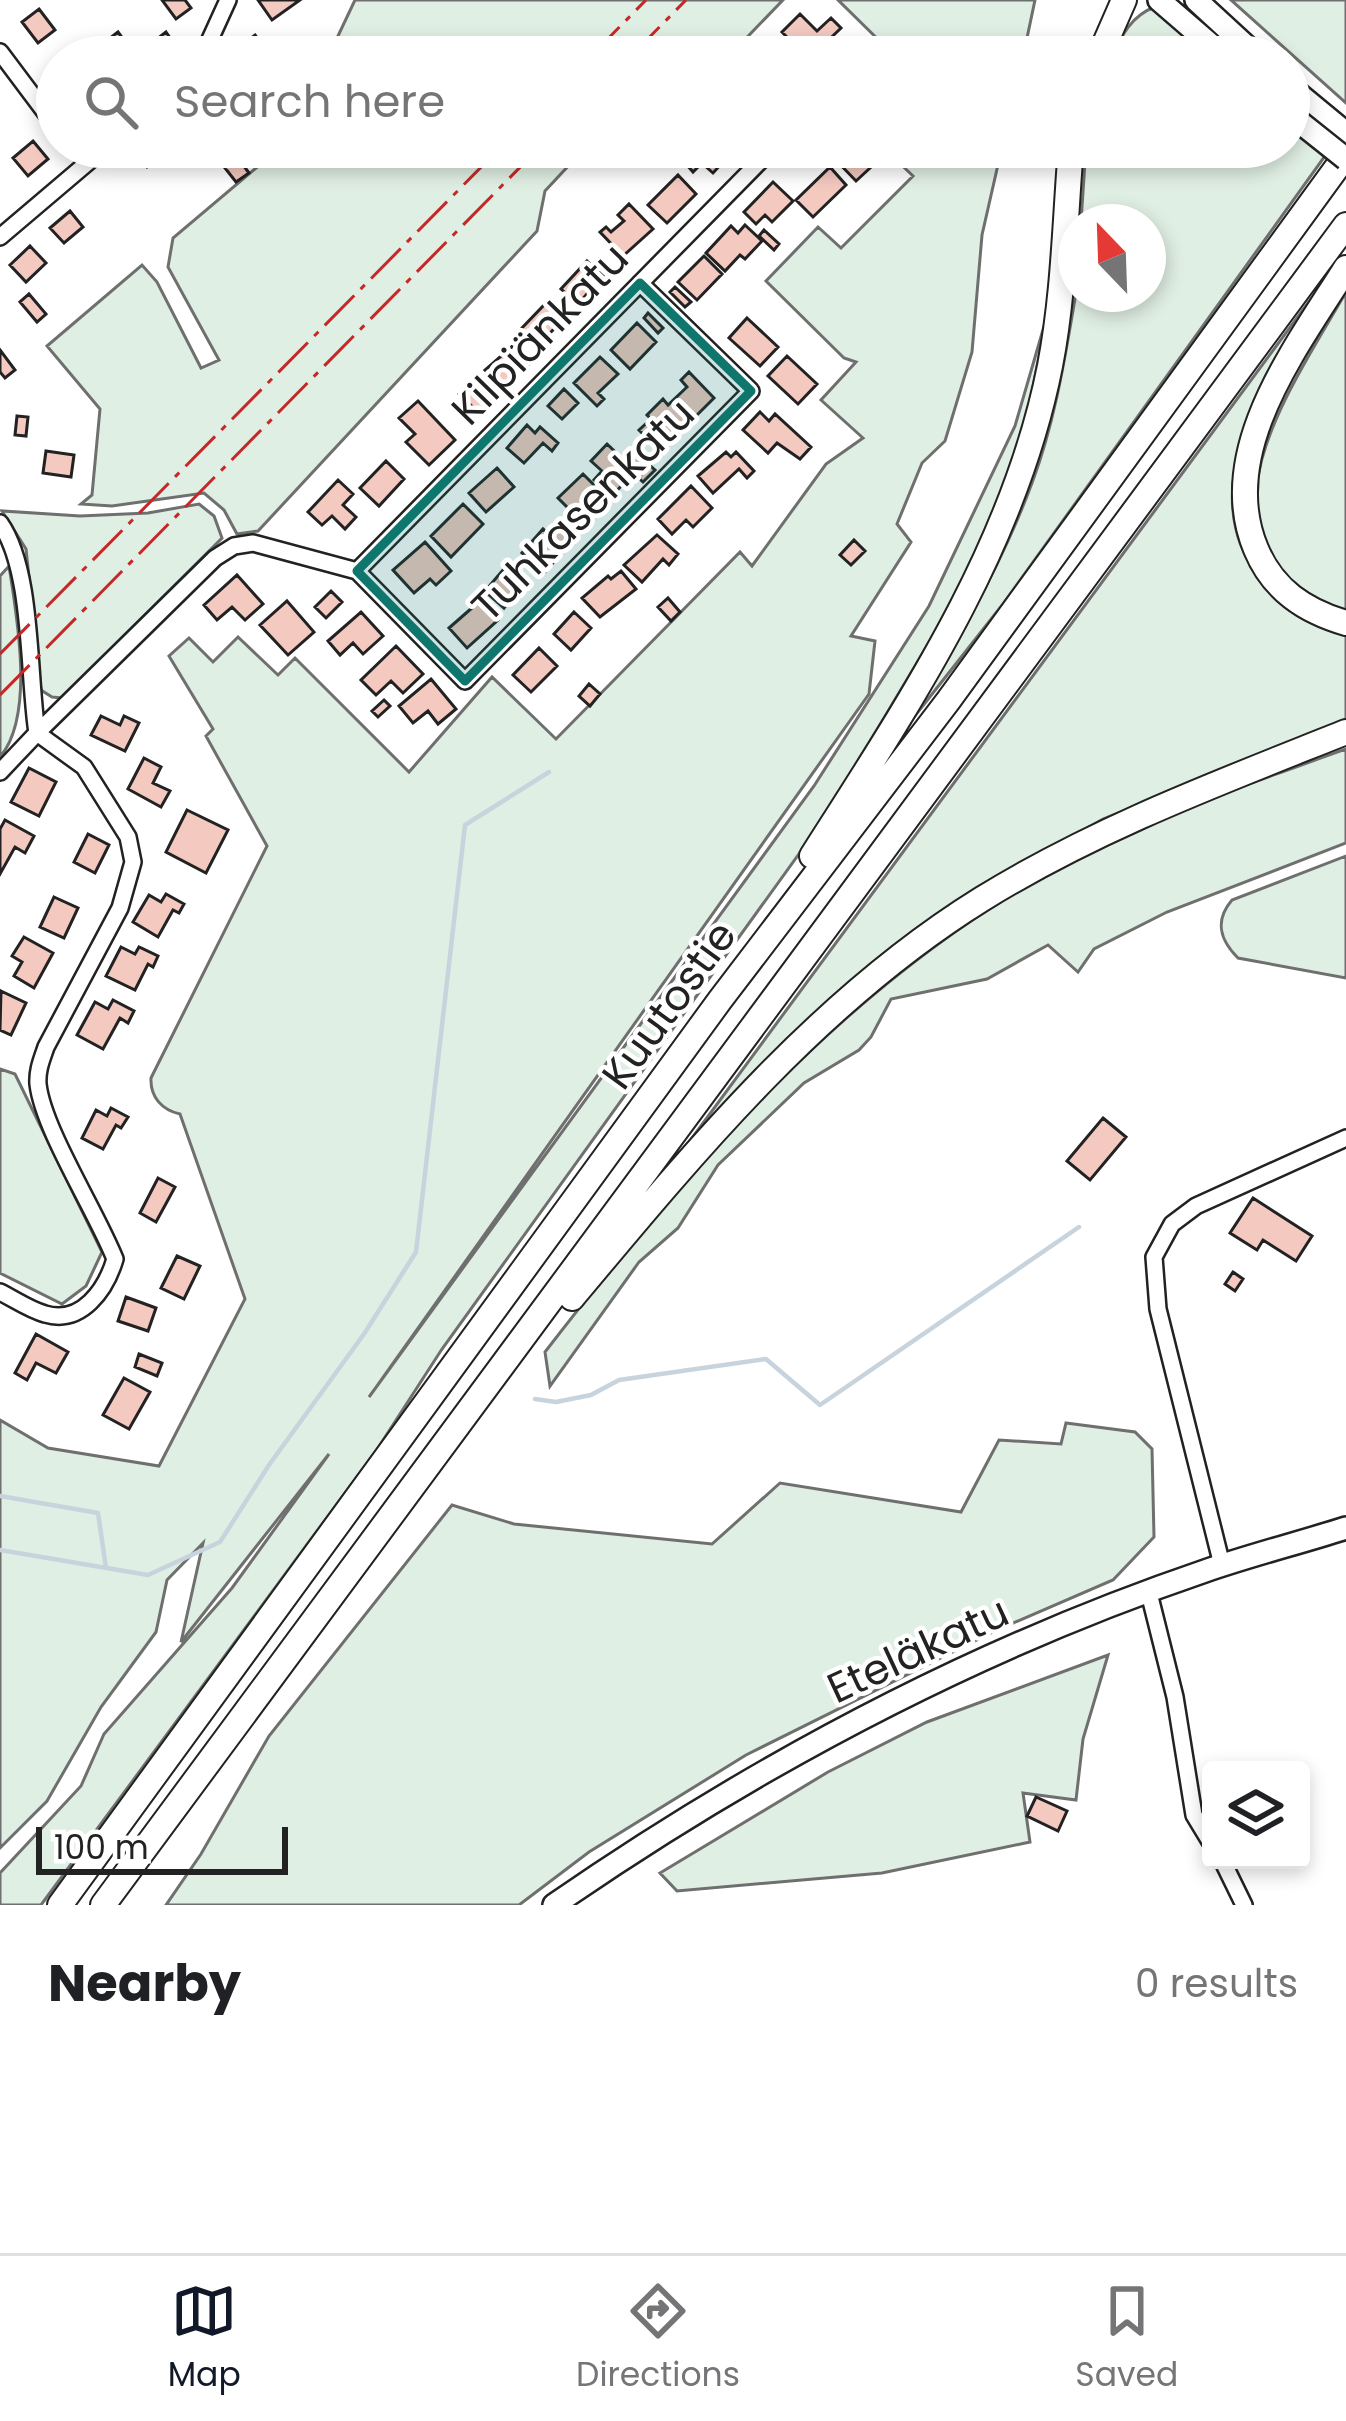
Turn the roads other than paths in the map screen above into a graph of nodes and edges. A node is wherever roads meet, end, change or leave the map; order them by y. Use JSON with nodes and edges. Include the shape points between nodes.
{"nodes":[{"id":1,"x":228,"y":0,"type":"edge"},
{"id":2,"x":1124,"y":0,"type":"edge"},
{"id":3,"x":1159,"y":0,"type":"edge"},
{"id":4,"x":1196,"y":0,"type":"edge"},
{"id":5,"x":212,"y":36,"type":"edge"},
{"id":6,"x":1108,"y":36,"type":"edge"},
{"id":7,"x":1201,"y":36,"type":"edge"},
{"id":8,"x":1235,"y":36,"type":"edge"},
{"id":9,"x":0,"y":52,"type":"edge"},
{"id":10,"x":36,"y":100,"type":"edge"},
{"id":11,"x":1310,"y":118,"type":"edge"},
{"id":12,"x":1310,"y":124,"type":"edge"},
{"id":13,"x":1346,"y":134,"type":"edge"},
{"id":14,"x":1346,"y":157,"type":"edge"},
{"id":15,"x":80,"y":168,"type":"edge"},
{"id":16,"x":753,"y":168,"type":"edge"},
{"id":17,"x":1069,"y":168,"type":"edge"},
{"id":18,"x":1346,"y":225,"type":"edge"},
{"id":19,"x":0,"y":237,"type":"edge"},
{"id":20,"x":1346,"y":268,"type":"edge"},
{"id":21,"x":640,"y":283,"type":"junction"},
{"id":22,"x":0,"y":523,"type":"edge"},
{"id":23,"x":357,"y":571,"type":"junction"},
{"id":24,"x":1346,"y":622,"type":"edge"},
{"id":25,"x":1346,"y":732,"type":"edge"},
{"id":26,"x":37,"y":733,"type":"junction"},
{"id":27,"x":0,"y":772,"type":"edge"},
{"id":28,"x":720,"y":1000,"type":"junction"},
{"id":29,"x":1346,"y":1138,"type":"edge"},
{"id":30,"x":0,"y":1292,"type":"edge"},
{"id":31,"x":420,"y":1480,"type":"junction"},
{"id":32,"x":1346,"y":1528,"type":"edge"},
{"id":33,"x":1222,"y":1565,"type":"junction"},
{"id":34,"x":1148,"y":1593,"type":"junction"},
{"id":35,"x":1202,"y":1828,"type":"edge"},
{"id":36,"x":1226,"y":1869,"type":"edge"},
{"id":37,"x":60,"y":1905,"type":"edge"},
{"id":38,"x":103,"y":1905,"type":"edge"},
{"id":39,"x":554,"y":1905,"type":"edge"},
{"id":40,"x":1244,"y":1905,"type":"edge"}],
"edges":[{"from":1,"to":5,"type":"street"},
{"from":2,"to":6,"type":"highway"},
{"from":3,"to":7,"type":"main road"},
{"from":4,"to":8,"type":"main road"},
{"from":9,"to":10,"type":"street"},
{"from":11,"to":13,"type":"main road"},
{"from":12,"to":14,"type":"main road","bridge":true},
{"from":14,"to":28,"type":"highway","name":"Kuutostie"},
{"from":15,"to":19,"type":"street"},
{"from":16,"to":21,"type":"street","name":"Kilpiänkatu"},
{"from":17,"to":28,"type":"highway","via":[[1050,366],[1014,496],[942,646]]},
{"from":18,"to":31,"type":"highway","name":"Kuutostie"},
{"from":20,"to":24,"type":"highway","via":[[1263,413],[1242,495],[1261,561],[1285,593]]},
{"from":21,"to":23,"type":"street","name":"Kilpiänkatu"},
{"from":21,"to":23,"type":"street","name":"Tuhkasenkatu","via":[[751,391],[465,681]]},
{"from":22,"to":26,"type":"street","via":[[19,570]]},
{"from":23,"to":26,"type":"street","via":[[253,543],[234,546]]},
{"from":25,"to":31,"type":"highway","via":[[1122,822],[979,901],[907,952],[694,1152]]},
{"from":26,"to":27,"type":"street"},
{"from":26,"to":30,"type":"street","via":[[84,767],[128,837],[133,862],[120,908],[38,1070],[47,1113],[115,1259],[108,1283],[67,1316],[46,1315]]},
{"from":28,"to":37,"type":"highway","name":"Kuutostie"},
{"from":29,"to":33,"type":"street","via":[[1196,1206],[1172,1224],[1154,1257],[1158,1309]]},
{"from":31,"to":38,"type":"highway","name":"Kuutostie"},
{"from":32,"to":33,"type":"main road","name":"Eteläkatu"},
{"from":33,"to":34,"type":"main road","name":"Eteläkatu"},
{"from":34,"to":35,"type":"street"},
{"from":34,"to":39,"type":"main road","name":"Eteläkatu","via":[[860,1719],[737,1786]]},
{"from":36,"to":40,"type":"street"}]}
